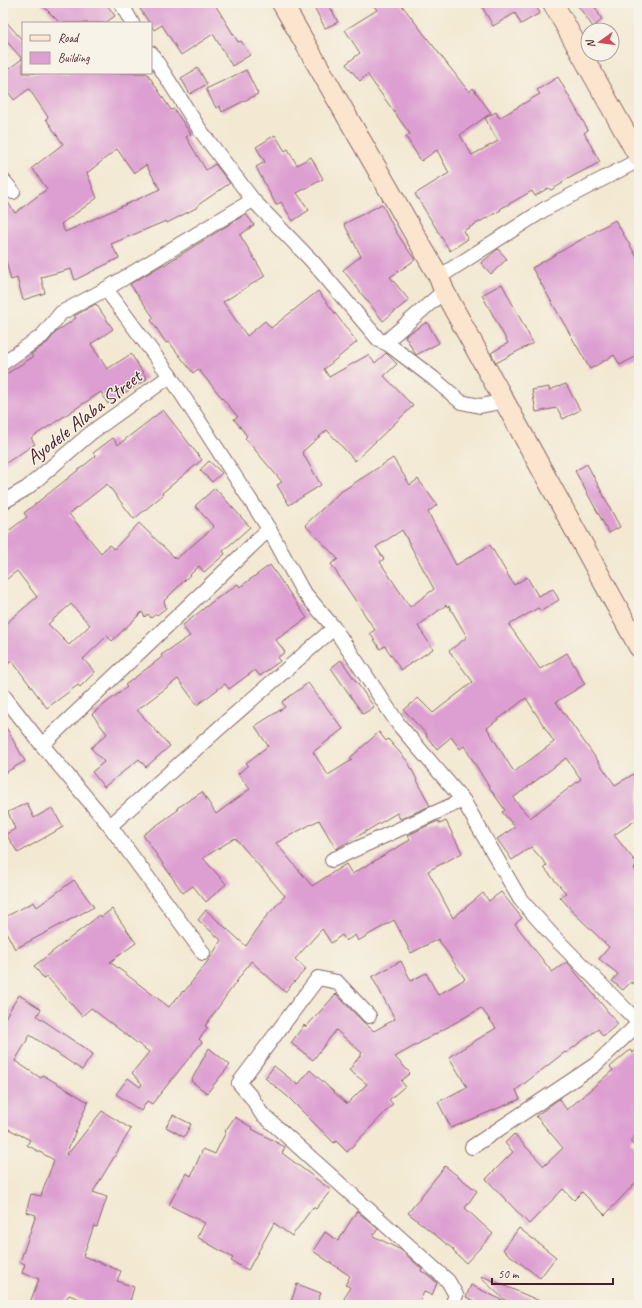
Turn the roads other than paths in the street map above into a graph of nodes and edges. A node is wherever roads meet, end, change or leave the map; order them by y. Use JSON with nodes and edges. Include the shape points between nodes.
{"nodes":[{"id":1,"x":121,"y":3,"type":"edge"},
{"id":2,"x":282,"y":3,"type":"edge"},
{"id":3,"x":553,"y":3,"type":"edge"},
{"id":4,"x":131,"y":22,"type":"edge"},
{"id":5,"x":152,"y":55,"type":"edge"},
{"id":6,"x":639,"y":158,"type":"edge"},
{"id":7,"x":3,"y":180,"type":"edge"},
{"id":8,"x":13,"y":192,"type":"dead end"},
{"id":9,"x":253,"y":200,"type":"junction"},
{"id":10,"x":441,"y":284,"type":"junction"},
{"id":11,"x":106,"y":289,"type":"junction"},
{"id":12,"x":388,"y":344,"type":"junction"},
{"id":13,"x":3,"y":363,"type":"edge"},
{"id":14,"x":170,"y":376,"type":"junction"},
{"id":15,"x":505,"y":401,"type":"junction"},
{"id":16,"x":3,"y":502,"type":"edge"},
{"id":17,"x":269,"y":529,"type":"junction"},
{"id":18,"x":334,"y":628,"type":"junction"},
{"id":19,"x":639,"y":647,"type":"edge"},
{"id":20,"x":3,"y":695,"type":"edge"},
{"id":21,"x":42,"y":745,"type":"junction"},
{"id":22,"x":463,"y":800,"type":"junction"},
{"id":23,"x":110,"y":826,"type":"junction"},
{"id":24,"x":332,"y":860,"type":"dead end"},
{"id":25,"x":203,"y":953,"type":"dead end"},
{"id":26,"x":369,"y":1016,"type":"dead end"},
{"id":27,"x":639,"y":1023,"type":"edge"},
{"id":28,"x":472,"y":1147,"type":"dead end"},
{"id":29,"x":452,"y":1305,"type":"edge"}],
"edges":[{"from":1,"to":4,"type":"street"},
{"from":2,"to":10,"type":"street"},
{"from":3,"to":6,"type":"street"},
{"from":5,"to":9,"type":"street","via":[[200,130]]},
{"from":6,"to":10,"type":"street","via":[[545,209]]},
{"from":7,"to":8,"type":"street"},
{"from":9,"to":11,"type":"street"},
{"from":9,"to":12,"type":"street","via":[[312,261],[379,340]]},
{"from":10,"to":12,"type":"street","via":[[389,339]]},
{"from":10,"to":15,"type":"street"},
{"from":11,"to":13,"type":"street","via":[[61,313],[42,336]]},
{"from":11,"to":14,"type":"street"},
{"from":12,"to":15,"type":"street","via":[[461,402],[480,406]]},
{"from":14,"to":16,"type":"street","name":"Ayodele Alaba Street","via":[[92,432],[27,488]]},
{"from":14,"to":17,"type":"street"},
{"from":15,"to":19,"type":"street"},
{"from":17,"to":18,"type":"street","via":[[302,590]]},
{"from":17,"to":21,"type":"street"},
{"from":18,"to":22,"type":"street","via":[[399,725]]},
{"from":18,"to":23,"type":"street"},
{"from":20,"to":21,"type":"street"},
{"from":21,"to":23,"type":"street"},
{"from":22,"to":24,"type":"street"},
{"from":22,"to":27,"type":"street","via":[[520,899]]},
{"from":23,"to":25,"type":"street"},
{"from":26,"to":29,"type":"street","via":[[337,982],[318,978],[239,1083],[261,1113],[448,1281],[456,1295]]},
{"from":27,"to":28,"type":"street","via":[[595,1064]]}]}
